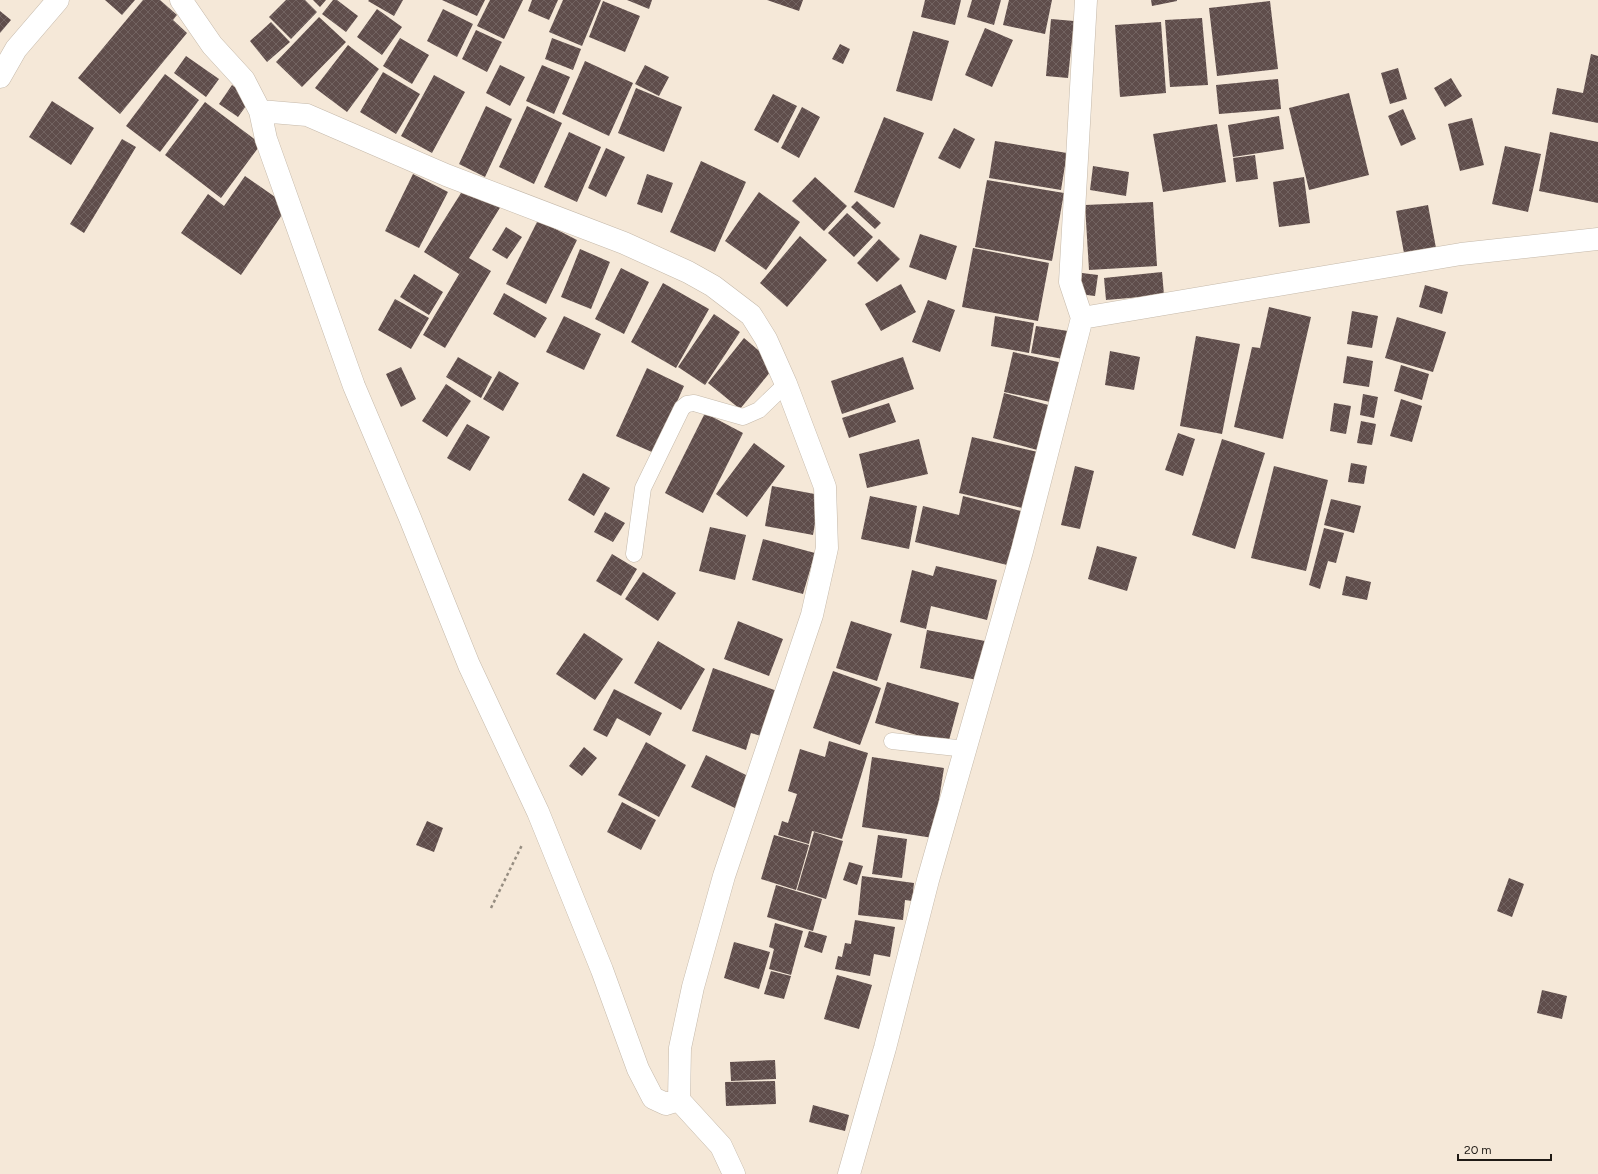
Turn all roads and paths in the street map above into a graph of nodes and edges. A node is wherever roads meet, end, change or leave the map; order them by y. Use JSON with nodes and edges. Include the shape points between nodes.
{"nodes":[{"id":1,"x":58,"y":0,"type":"edge"},
{"id":2,"x":181,"y":0,"type":"edge"},
{"id":3,"x":1086,"y":0,"type":"edge"},
{"id":4,"x":0,"y":77,"type":"edge"},
{"id":5,"x":260,"y":111,"type":"junction"},
{"id":6,"x":1598,"y":239,"type":"edge"},
{"id":7,"x":1082,"y":318,"type":"junction"},
{"id":8,"x":786,"y":384,"type":"junction"},
{"id":9,"x":634,"y":554,"type":"dead end"},
{"id":10,"x":892,"y":741,"type":"dead end"},
{"id":11,"x":966,"y":749,"type":"junction"},
{"id":12,"x":538,"y":812,"type":"junction"},
{"id":13,"x":492,"y":908,"type":"dead end"},
{"id":14,"x":679,"y":1100,"type":"junction"},
{"id":15,"x":734,"y":1174,"type":"edge"},
{"id":16,"x":849,"y":1174,"type":"edge"}],
"edges":[{"from":1,"to":4,"type":"street","via":[[16,49]]},
{"from":2,"to":5,"type":"street","via":[[212,46],[244,80]]},
{"from":3,"to":7,"type":"street","via":[[1070,282]]},
{"from":5,"to":8,"type":"street","via":[[307,115],[446,175],[624,242],[688,272],[713,286],[751,315],[766,339]]},
{"from":5,"to":12,"type":"street","via":[[266,139],[354,386],[469,664]]},
{"from":6,"to":7,"type":"street","via":[[1461,254]]},
{"from":7,"to":11,"type":"street","via":[[1022,551]]},
{"from":8,"to":9,"type":"lane","via":[[759,410],[743,417],[694,403],[682,408],[643,488]]},
{"from":8,"to":14,"type":"street","via":[[825,487],[827,548],[812,615],[724,876],[693,987],[680,1048]]},
{"from":10,"to":11,"type":"lane"},
{"from":11,"to":16,"type":"street"},
{"from":12,"to":13,"type":"path"},
{"from":12,"to":14,"type":"street","via":[[602,970],[638,1069],[653,1098],[666,1104]]},
{"from":14,"to":15,"type":"street","via":[[722,1146]]}]}
